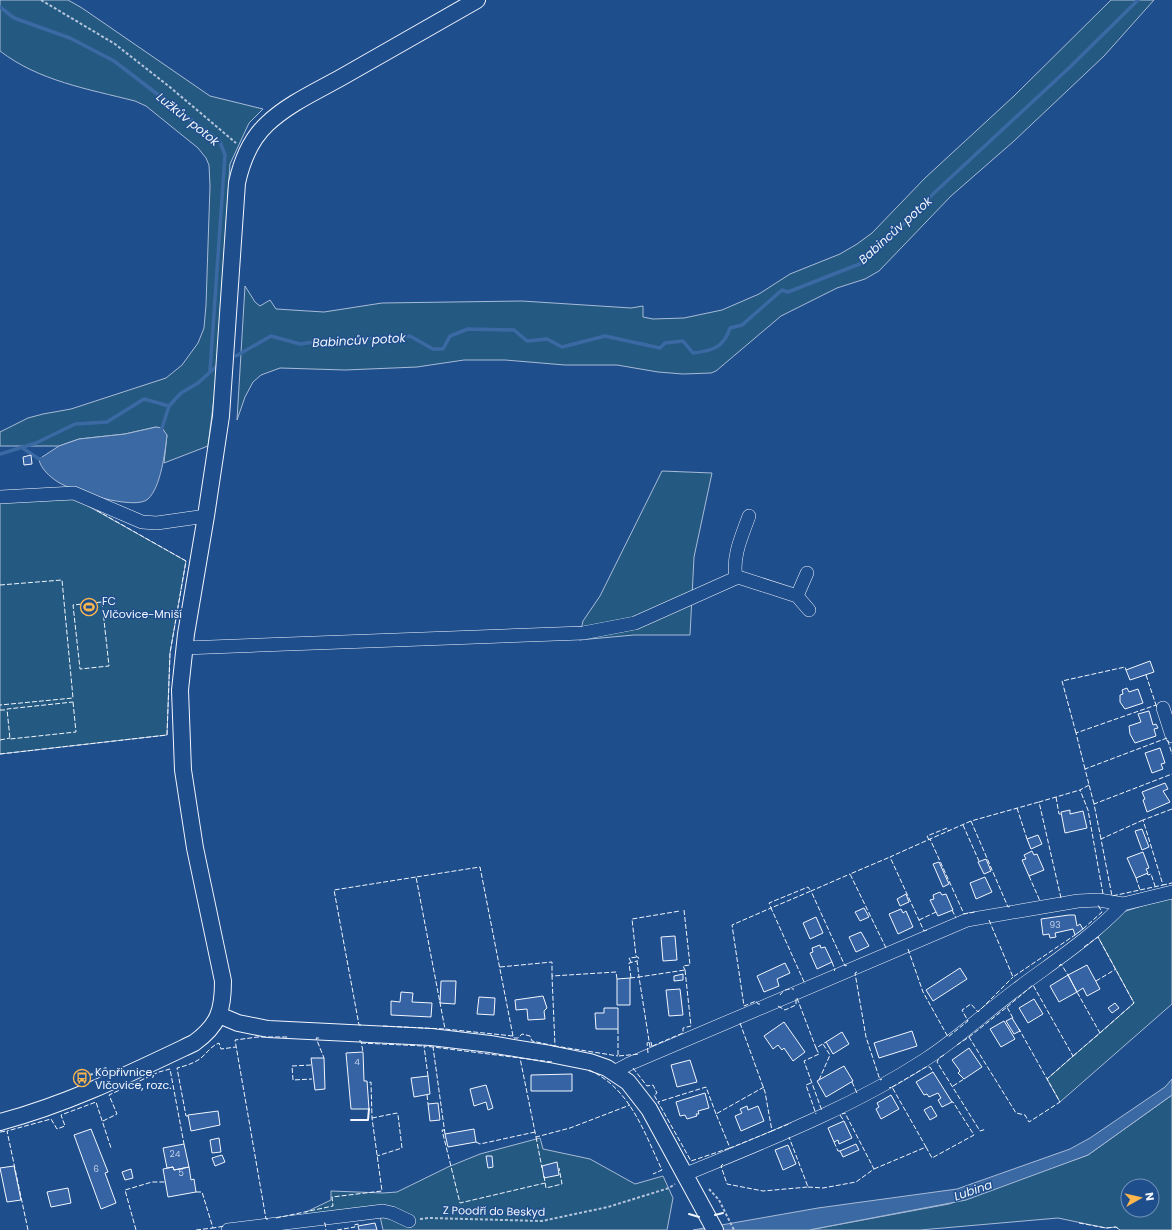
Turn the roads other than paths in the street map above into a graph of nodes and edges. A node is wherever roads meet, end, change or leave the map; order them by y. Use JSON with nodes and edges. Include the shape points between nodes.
{"nodes":[{"id":1,"x":477,"y":0,"type":"edge"},
{"id":2,"x":0,"y":497,"type":"edge"},
{"id":3,"x":206,"y":516,"type":"junction"},
{"id":4,"x":749,"y":516,"type":"dead end"},
{"id":5,"x":807,"y":573,"type":"dead end"},
{"id":6,"x":736,"y":578,"type":"junction"},
{"id":7,"x":797,"y":596,"type":"junction"},
{"id":8,"x":809,"y":610,"type":"dead end"},
{"id":9,"x":184,"y":648,"type":"junction"},
{"id":10,"x":1163,"y":708,"type":"dead end"},
{"id":11,"x":1172,"y":736,"type":"edge"},
{"id":12,"x":1172,"y":892,"type":"edge"},
{"id":13,"x":1123,"y":904,"type":"junction"},
{"id":14,"x":219,"y":1015,"type":"junction"},
{"id":15,"x":614,"y":1072,"type":"junction"},
{"id":16,"x":0,"y":1122,"type":"edge"},
{"id":17,"x":686,"y":1174,"type":"junction"},
{"id":18,"x":409,"y":1221,"type":"road end"},
{"id":19,"x":228,"y":1230,"type":"edge"},
{"id":20,"x":715,"y":1230,"type":"edge"}],
"edges":[{"from":1,"to":3,"type":"main road","via":[[280,114],[266,125],[247,151],[237,183],[220,416]]},
{"from":2,"to":3,"type":"street","via":[[74,493],[142,522],[157,523]]},
{"from":3,"to":9,"type":"main road"},
{"from":4,"to":6,"type":"street","via":[[737,550],[734,569]]},
{"from":5,"to":7,"type":"street"},
{"from":6,"to":7,"type":"street"},
{"from":6,"to":9,"type":"street","via":[[636,623],[583,633]]},
{"from":7,"to":8,"type":"street"},
{"from":9,"to":14,"type":"main road","via":[[180,690],[183,770],[195,848],[222,981]]},
{"from":10,"to":11,"type":"street"},
{"from":12,"to":13,"type":"street"},
{"from":13,"to":15,"type":"street","via":[[1100,900],[1078,901],[968,920]]},
{"from":13,"to":17,"type":"street","via":[[1072,949],[920,1063],[824,1116]]},
{"from":14,"to":15,"type":"main road","via":[[238,1024],[262,1028],[432,1037],[490,1044],[590,1062]]},
{"from":14,"to":16,"type":"main road","via":[[208,1031],[194,1043],[75,1098]]},
{"from":15,"to":17,"type":"main road","via":[[628,1082],[643,1100]]},
{"from":17,"to":20,"type":"main road"},
{"from":18,"to":19,"type":"street","via":[[383,1211]]}]}
